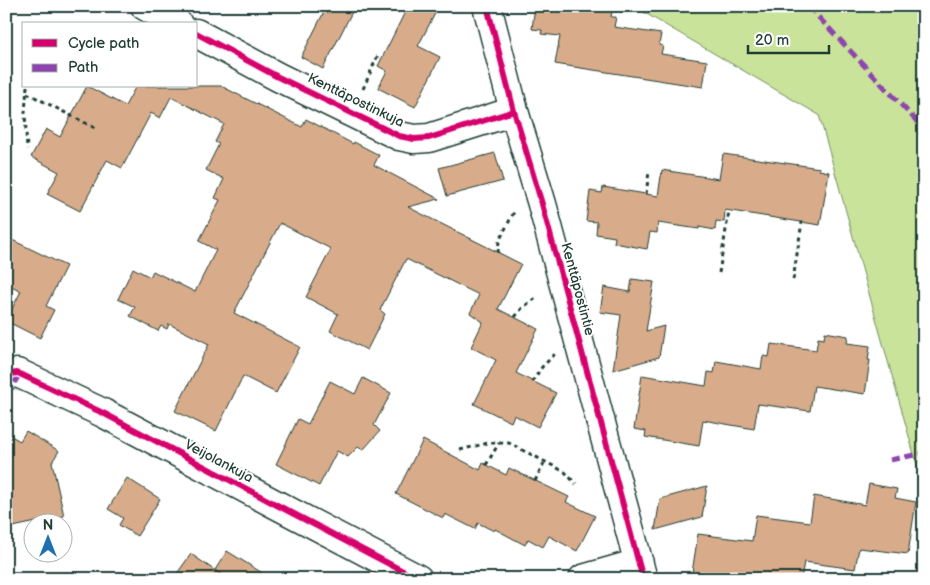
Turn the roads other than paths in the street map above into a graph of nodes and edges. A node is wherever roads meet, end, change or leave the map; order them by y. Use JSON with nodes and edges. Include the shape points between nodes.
{"nodes":[{"id":1,"x":145,"y":6,"type":"edge"},
{"id":2,"x":487,"y":6,"type":"edge"},
{"id":3,"x":174,"y":22,"type":"edge"},
{"id":4,"x":198,"y":34,"type":"edge"},
{"id":5,"x":514,"y":111,"type":"junction"},
{"id":6,"x":6,"y":375,"type":"edge"},
{"id":7,"x":641,"y":571,"type":"edge"},
{"id":8,"x":418,"y":579,"type":"edge"},
{"id":9,"x":583,"y":579,"type":"edge"}],
"edges":[{"from":1,"to":3,"type":"street"},
{"from":2,"to":5,"type":"street","name":"Kenttäpostintie"},
{"from":4,"to":5,"type":"street","name":"Kenttäpostinkuja","via":[[399,136],[429,138]]},
{"from":5,"to":7,"type":"street","name":"Kenttäpostintie"},
{"from":6,"to":8,"type":"street","name":"Veijolankuja","via":[[20,374],[103,413]]},
{"from":7,"to":9,"type":"street"}]}
